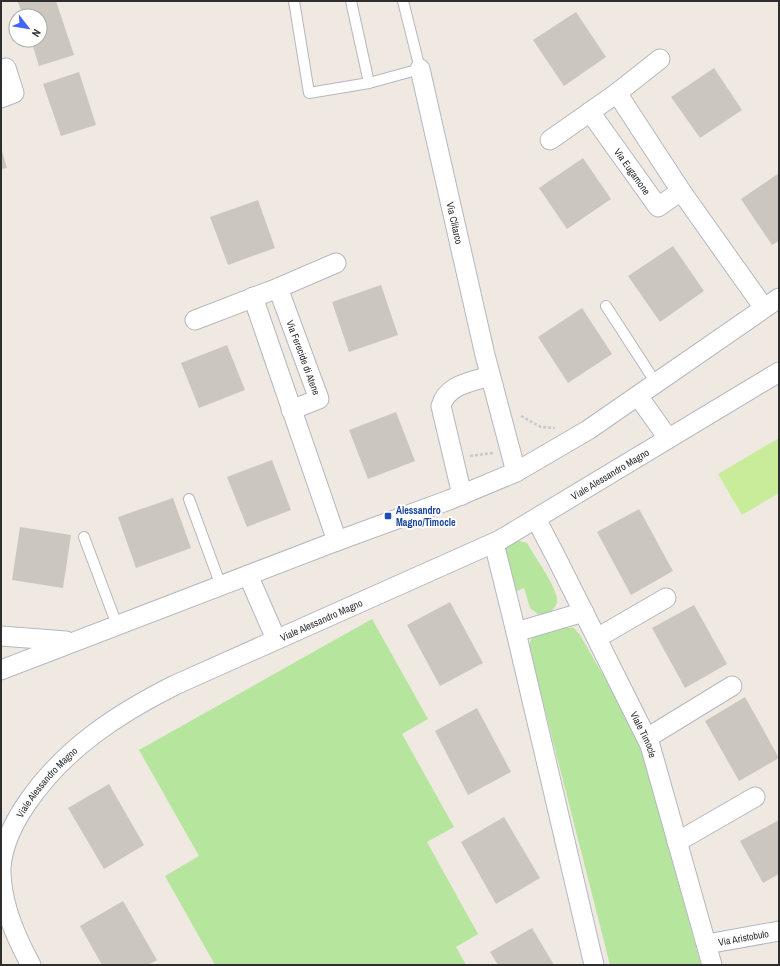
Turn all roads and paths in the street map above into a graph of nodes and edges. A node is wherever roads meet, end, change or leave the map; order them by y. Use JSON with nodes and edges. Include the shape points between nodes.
{"nodes":[{"id":1,"x":294,"y":1,"type":"edge"},
{"id":2,"x":351,"y":1,"type":"edge"},
{"id":3,"x":403,"y":1,"type":"edge"},
{"id":4,"x":660,"y":59,"type":"dead end"},
{"id":5,"x":1,"y":69,"type":"edge"},
{"id":6,"x":420,"y":69,"type":"junction"},
{"id":7,"x":369,"y":83,"type":"junction"},
{"id":8,"x":617,"y":93,"type":"junction"},
{"id":9,"x":1,"y":98,"type":"edge"},
{"id":10,"x":590,"y":112,"type":"junction"},
{"id":11,"x":550,"y":140,"type":"dead end"},
{"id":12,"x":681,"y":191,"type":"junction"},
{"id":13,"x":336,"y":263,"type":"dead end"},
{"id":14,"x":278,"y":288,"type":"junction"},
{"id":15,"x":253,"y":297,"type":"junction"},
{"id":16,"x":772,"y":303,"type":"edge"},
{"id":17,"x":606,"y":306,"type":"dead end"},
{"id":18,"x":195,"y":320,"type":"dead end"},
{"id":19,"x":779,"y":372,"type":"edge"},
{"id":20,"x":490,"y":376,"type":"junction"},
{"id":21,"x":656,"y":383,"type":"junction"},
{"id":22,"x":638,"y":396,"type":"junction"},
{"id":23,"x":291,"y":410,"type":"junction"},
{"id":24,"x":518,"y":411,"type":"dead end"},
{"id":25,"x":560,"y":428,"type":"dead end"},
{"id":26,"x":668,"y":438,"type":"junction"},
{"id":27,"x":510,"y":450,"type":"junction"},
{"id":28,"x":454,"y":458,"type":"junction"},
{"id":29,"x":516,"y":472,"type":"junction"},
{"id":30,"x":462,"y":495,"type":"junction"},
{"id":31,"x":189,"y":499,"type":"dead end"},
{"id":32,"x":536,"y":520,"type":"junction"},
{"id":33,"x":84,"y":537,"type":"dead end"},
{"id":34,"x":336,"y":541,"type":"junction"},
{"id":35,"x":494,"y":543,"type":"junction"},
{"id":36,"x":248,"y":575,"type":"junction"},
{"id":37,"x":221,"y":586,"type":"junction"},
{"id":38,"x":666,"y":598,"type":"dead end"},
{"id":39,"x":584,"y":612,"type":"junction"},
{"id":40,"x":117,"y":625,"type":"junction"},
{"id":41,"x":516,"y":632,"type":"junction"},
{"id":42,"x":1,"y":636,"type":"edge"},
{"id":43,"x":597,"y":638,"type":"junction"},
{"id":44,"x":276,"y":640,"type":"junction"},
{"id":45,"x":74,"y":642,"type":"junction"},
{"id":46,"x":1,"y":670,"type":"edge"},
{"id":47,"x":732,"y":686,"type":"dead end"},
{"id":48,"x":647,"y":738,"type":"junction"},
{"id":49,"x":755,"y":797,"type":"dead end"},
{"id":50,"x":677,"y":842,"type":"junction"},
{"id":51,"x":779,"y":930,"type":"edge"},
{"id":52,"x":707,"y":944,"type":"junction"},
{"id":53,"x":27,"y":964,"type":"edge"},
{"id":54,"x":594,"y":965,"type":"edge"},
{"id":55,"x":712,"y":965,"type":"edge"}],
"edges":[{"from":1,"to":7,"type":"lane","via":[[309,93]]},
{"from":2,"to":7,"type":"lane"},
{"from":3,"to":6,"type":"lane","name":"Via Clitarco"},
{"from":4,"to":8,"type":"street"},
{"from":5,"to":9,"type":"street","via":[[6,68],[14,93]]},
{"from":6,"to":7,"type":"lane"},
{"from":6,"to":20,"type":"street","name":"Via Clitarco"},
{"from":8,"to":10,"type":"street"},
{"from":8,"to":12,"type":"street"},
{"from":10,"to":11,"type":"street"},
{"from":10,"to":12,"type":"street","name":"Via Eugamone","via":[[658,207]]},
{"from":12,"to":16,"type":"street"},
{"from":13,"to":14,"type":"street"},
{"from":14,"to":15,"type":"street"},
{"from":14,"to":23,"type":"street","name":"Via Ferecide di Atene","via":[[319,399]]},
{"from":15,"to":18,"type":"street"},
{"from":15,"to":23,"type":"street"},
{"from":16,"to":21,"type":"street"},
{"from":17,"to":21,"type":"lane"},
{"from":19,"to":26,"type":"street","name":"Viale Alessandro Magno"},
{"from":20,"to":27,"type":"street","name":"Via Clitarco"},
{"from":20,"to":28,"type":"street","via":[[454,388],[443,401],[442,414]]},
{"from":21,"to":22,"type":"street"},
{"from":22,"to":26,"type":"street"},
{"from":22,"to":29,"type":"street","via":[[571,441]]},
{"from":23,"to":34,"type":"street"},
{"from":24,"to":25,"type":"path","via":[[522,417],[541,427]]},
{"from":26,"to":32,"type":"street","name":"Viale Alessandro Magno"},
{"from":27,"to":28,"type":"path"},
{"from":27,"to":29,"type":"street","name":"Via Clitarco"},
{"from":28,"to":30,"type":"street"},
{"from":29,"to":30,"type":"street"},
{"from":30,"to":34,"type":"street"},
{"from":31,"to":37,"type":"lane"},
{"from":32,"to":35,"type":"street","name":"Viale Alessandro Magno"},
{"from":32,"to":39,"type":"street","name":"Viale Timocle"},
{"from":33,"to":40,"type":"lane"},
{"from":34,"to":36,"type":"street"},
{"from":35,"to":41,"type":"street"},
{"from":35,"to":44,"type":"street","name":"Viale Alessandro Magno"},
{"from":36,"to":37,"type":"street"},
{"from":36,"to":44,"type":"street"},
{"from":37,"to":40,"type":"street"},
{"from":38,"to":43,"type":"street"},
{"from":39,"to":41,"type":"street"},
{"from":39,"to":43,"type":"street","name":"Viale Timocle"},
{"from":40,"to":45,"type":"street"},
{"from":41,"to":54,"type":"street"},
{"from":42,"to":45,"type":"street"},
{"from":43,"to":48,"type":"street","name":"Viale Timocle"},
{"from":44,"to":53,"type":"street","name":"Viale Alessandro Magno","via":[[175,685],[129,709],[64,758],[41,784],[10,833],[1,867],[5,905]]},
{"from":45,"to":46,"type":"street"},
{"from":47,"to":48,"type":"street"},
{"from":48,"to":50,"type":"street","name":"Viale Timocle"},
{"from":49,"to":50,"type":"street"},
{"from":50,"to":52,"type":"street","name":"Viale Timocle"},
{"from":51,"to":52,"type":"street","name":"Via Aristobulo"},
{"from":52,"to":55,"type":"street","name":"Viale Timocle"}]}
